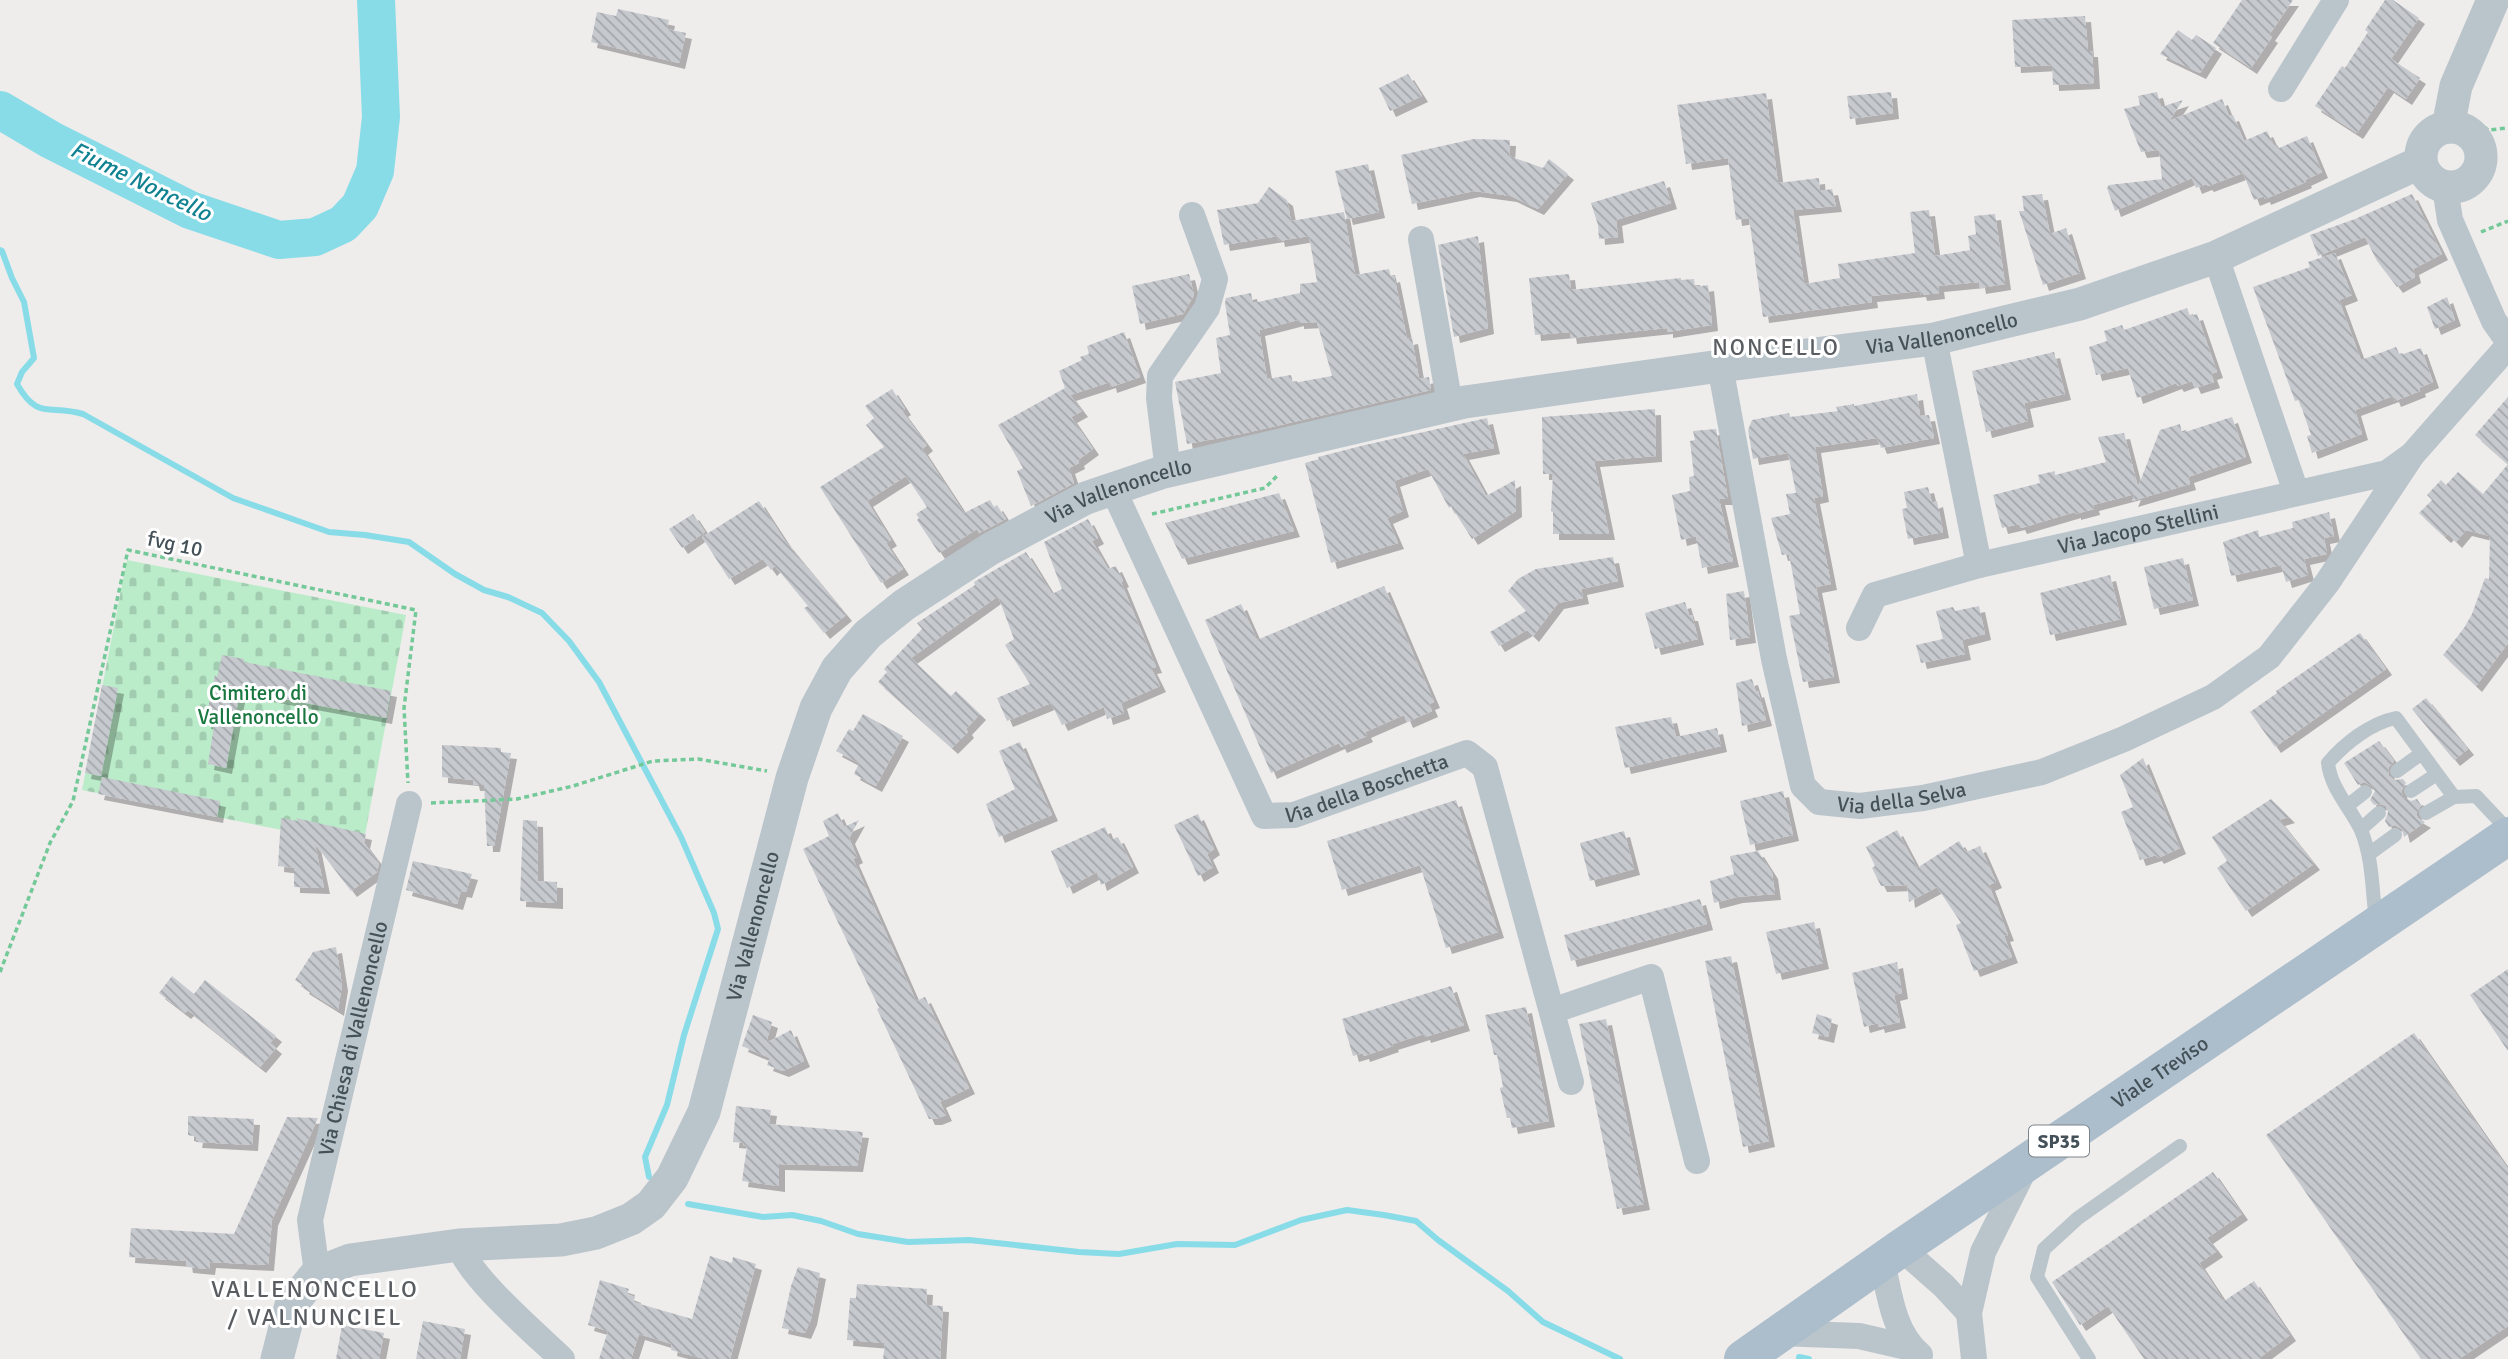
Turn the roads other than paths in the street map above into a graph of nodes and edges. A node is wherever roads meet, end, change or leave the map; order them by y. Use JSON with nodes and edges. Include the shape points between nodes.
{"nodes":[{"id":1,"x":2336,"y":0,"type":"edge"},
{"id":2,"x":2493,"y":0,"type":"edge"},
{"id":3,"x":2281,"y":89,"type":"dead end"},
{"id":4,"x":2448,"y":127,"type":"junction"},
{"id":5,"x":2421,"y":162,"type":"junction"},
{"id":6,"x":2445,"y":187,"type":"junction"},
{"id":7,"x":1192,"y":215,"type":"dead end"},
{"id":8,"x":1421,"y":239,"type":"dead end"},
{"id":9,"x":2216,"y":257,"type":"junction"},
{"id":10,"x":1934,"y":339,"type":"junction"},
{"id":11,"x":2508,"y":343,"type":"edge"},
{"id":12,"x":1720,"y":366,"type":"junction"},
{"id":13,"x":1450,"y":405,"type":"junction"},
{"id":14,"x":2412,"y":455,"type":"junction"},
{"id":15,"x":1168,"y":471,"type":"junction"},
{"id":16,"x":1113,"y":489,"type":"junction"},
{"id":17,"x":2296,"y":492,"type":"junction"},
{"id":18,"x":1979,"y":565,"type":"junction"},
{"id":19,"x":2327,"y":583,"type":"joint"},
{"id":20,"x":1859,"y":628,"type":"dead end"},
{"id":21,"x":2422,"y":752,"type":"junction"},
{"id":22,"x":2397,"y":771,"type":"dead end"},
{"id":23,"x":2437,"y":774,"type":"junction"},
{"id":24,"x":2411,"y":791,"type":"dead end"},
{"id":25,"x":2365,"y":792,"type":"dead end"},
{"id":26,"x":2454,"y":797,"type":"junction"},
{"id":27,"x":409,"y":804,"type":"road end"},
{"id":28,"x":2347,"y":806,"type":"junction"},
{"id":29,"x":2379,"y":813,"type":"dead end"},
{"id":30,"x":2426,"y":813,"type":"dead end"},
{"id":31,"x":2361,"y":830,"type":"junction"},
{"id":32,"x":2508,"y":830,"type":"edge"},
{"id":33,"x":2395,"y":835,"type":"dead end"},
{"id":34,"x":2508,"y":836,"type":"edge"},
{"id":35,"x":2369,"y":854,"type":"junction"},
{"id":36,"x":2377,"y":925,"type":"junction"},
{"id":37,"x":1552,"y":1011,"type":"junction"},
{"id":38,"x":1571,"y":1082,"type":"dead end"},
{"id":39,"x":2180,"y":1146,"type":"dead end"},
{"id":40,"x":1697,"y":1161,"type":"dead end"},
{"id":41,"x":2027,"y":1163,"type":"junction"},
{"id":42,"x":459,"y":1245,"type":"junction"},
{"id":43,"x":1892,"y":1255,"type":"junction"},
{"id":44,"x":317,"y":1273,"type":"junction"},
{"id":45,"x":1969,"y":1313,"type":"junction"},
{"id":46,"x":1779,"y":1333,"type":"junction"},
{"id":47,"x":1918,"y":1353,"type":"edge"},
{"id":48,"x":277,"y":1359,"type":"edge"},
{"id":49,"x":562,"y":1359,"type":"edge"},
{"id":50,"x":1743,"y":1359,"type":"edge"},
{"id":51,"x":1974,"y":1359,"type":"edge"},
{"id":52,"x":2089,"y":1359,"type":"edge"}],
"edges":[{"from":1,"to":3,"type":"street"},
{"from":2,"to":4,"type":"street","via":[[2456,86]]},
{"from":4,"to":5,"type":"street","via":[[2430,135]]},
{"from":4,"to":6,"type":"street","via":[[2475,139],[2482,159],[2474,178],[2455,188]]},
{"from":5,"to":6,"type":"street","via":[[2429,178]]},
{"from":5,"to":9,"type":"street","name":"Via Vallenoncello"},
{"from":6,"to":11,"type":"street","via":[[2450,220]]},
{"from":7,"to":15,"type":"street","via":[[1215,279],[1207,308],[1160,376]]},
{"from":8,"to":13,"type":"street"},
{"from":9,"to":10,"type":"street","name":"Via Vallenoncello","via":[[2080,304]]},
{"from":9,"to":17,"type":"street"},
{"from":10,"to":12,"type":"street","name":"Via Vallenoncello"},
{"from":10,"to":18,"type":"street"},
{"from":11,"to":14,"type":"street","name":"Via Jacopo Stellini"},
{"from":12,"to":13,"type":"street","name":"Via Vallenoncello"},
{"from":12,"to":19,"type":"street","name":"Via della Selva","via":[[1777,672],[1803,786],[1819,802],[1860,806],[1923,799],[2042,772],[2124,739],[2213,697],[2269,657]]},
{"from":13,"to":15,"type":"street","name":"Via Vallenoncello"},
{"from":14,"to":17,"type":"street","name":"Via Jacopo Stellini","via":[[2387,472]]},
{"from":14,"to":19,"type":"street","name":"Via Jacopo Stellini"},
{"from":15,"to":16,"type":"street","name":"Via Vallenoncello"},
{"from":16,"to":37,"type":"street","name":"Via della Boschetta","via":[[1264,816],[1294,815],[1467,753],[1485,767]]},
{"from":16,"to":42,"type":"street","name":"Via Vallenoncello","via":[[1086,498],[990,549],[904,605],[868,634],[837,668],[816,708],[792,778],[704,1112],[672,1178],[651,1205],[596,1233],[540,1242]]},
{"from":17,"to":18,"type":"street","name":"Via Jacopo Stellini"},
{"from":18,"to":20,"type":"street","name":"Via Jacopo Stellini","via":[[1875,595]]},
{"from":21,"to":22,"type":"lane"},
{"from":21,"to":23,"type":"lane"},
{"from":21,"to":28,"type":"lane","via":[[2396,718],[2380,721],[2328,763],[2330,778]]},
{"from":23,"to":24,"type":"lane"},
{"from":23,"to":26,"type":"lane"},
{"from":25,"to":28,"type":"lane"},
{"from":26,"to":30,"type":"lane"},
{"from":26,"to":32,"type":"lane","via":[[2476,796]]},
{"from":27,"to":44,"type":"street","name":"Via Chiesa di Vallenoncello","via":[[310,1220]]},
{"from":28,"to":31,"type":"lane"},
{"from":29,"to":31,"type":"lane"},
{"from":31,"to":35,"type":"lane"},
{"from":33,"to":35,"type":"lane"},
{"from":34,"to":36,"type":"main road","name":"Viale Treviso","number":"SP35"},
{"from":35,"to":36,"type":"lane"},
{"from":36,"to":41,"type":"main road","name":"Viale Treviso","number":"SP35"},
{"from":37,"to":38,"type":"street","name":"Via della Boschetta"},
{"from":37,"to":40,"type":"street","via":[[1651,977]]},
{"from":39,"to":52,"type":"lane","via":[[2078,1218],[2044,1249],[2037,1277]]},
{"from":41,"to":43,"type":"main road","name":"Viale Treviso","number":"SP35"},
{"from":41,"to":45,"type":"street","via":[[1983,1252]]},
{"from":42,"to":44,"type":"street","name":"Via Vallenoncello","via":[[350,1260]]},
{"from":42,"to":49,"type":"street","via":[[462,1255],[500,1300]]},
{"from":43,"to":45,"type":"street","via":[[1944,1286]]},
{"from":43,"to":46,"type":"main road","name":"Viale Treviso","number":"SP35"},
{"from":43,"to":47,"type":"street","via":[[1892,1310]]},
{"from":44,"to":48,"type":"street","name":"Via Vallenoncello","via":[[291,1305]]},
{"from":45,"to":51,"type":"street"},
{"from":46,"to":47,"type":"street","via":[[1859,1336]]},
{"from":46,"to":50,"type":"main road","name":"Viale Treviso","number":"SP35"}]}
